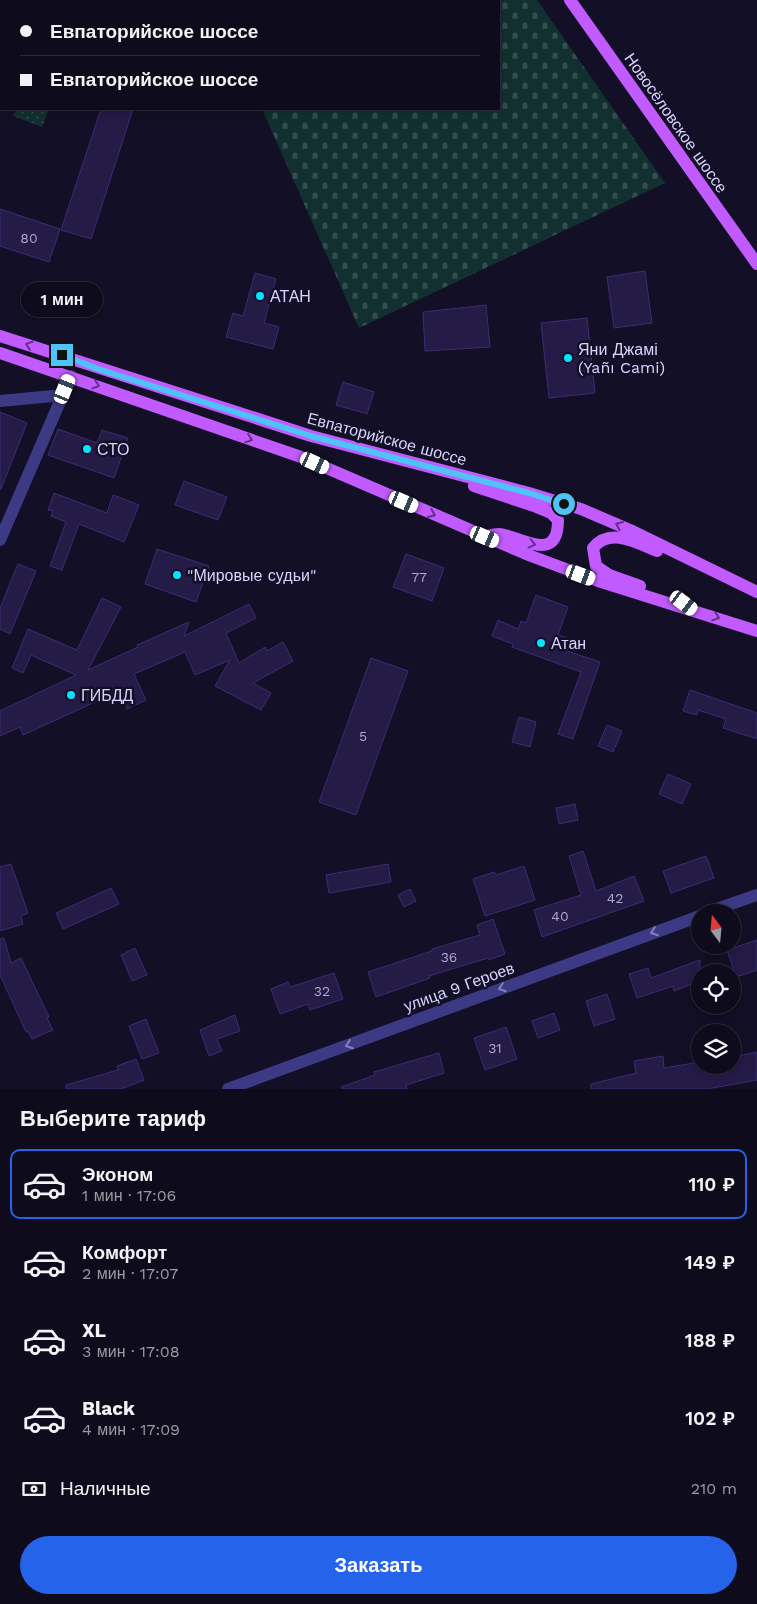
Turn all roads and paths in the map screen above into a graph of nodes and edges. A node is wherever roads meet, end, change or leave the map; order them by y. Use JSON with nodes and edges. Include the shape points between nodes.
{"nodes":[{"id":1,"x":570,"y":0,"type":"edge"},
{"id":2,"x":757,"y":264,"type":"edge"},
{"id":3,"x":0,"y":336,"type":"edge"},
{"id":4,"x":0,"y":353,"type":"edge"},
{"id":5,"x":70,"y":376,"type":"junction"},
{"id":6,"x":63,"y":395,"type":"junction"},
{"id":7,"x":0,"y":401,"type":"edge"},
{"id":8,"x":454,"y":474,"type":"junction"},
{"id":9,"x":485,"y":537,"type":"junction"},
{"id":10,"x":0,"y":540,"type":"edge"},
{"id":11,"x":720,"y":573,"type":"junction"},
{"id":12,"x":757,"y":592,"type":"edge"},
{"id":13,"x":694,"y":610,"type":"junction"},
{"id":14,"x":757,"y":631,"type":"edge"},
{"id":15,"x":757,"y":895,"type":"edge"},
{"id":16,"x":731,"y":904,"type":"edge"},
{"id":17,"x":691,"y":919,"type":"edge"},
{"id":18,"x":228,"y":1089,"type":"edge"}],
"edges":[{"from":1,"to":2,"type":"main road","name":"Новосёловское шоссе"},
{"from":8,"to":3,"type":"main road","name":"Евпаторийское шоссе","one_way":true,"via":[[311,436]]},
{"from":4,"to":5,"type":"main road"},
{"from":5,"to":6,"type":"street"},
{"from":5,"to":9,"type":"main road","one_way":true,"via":[[301,457]]},
{"from":6,"to":7,"type":"street"},
{"from":6,"to":10,"type":"street"},
{"from":9,"to":8,"type":"main road","one_way":true,"via":[[497,534],[542,546],[554,538],[558,520],[552,513],[470,485]]},
{"from":11,"to":8,"type":"main road","name":"Евпаторийское шоссе","one_way":true,"via":[[581,509]]},
{"from":9,"to":13,"type":"main road","via":[[598,582]]},
{"from":11,"to":12,"type":"main road","name":"Евпаторийское шоссе"},
{"from":11,"to":13,"type":"main road","via":[[688,567],[629,540],[614,537],[599,541],[593,548],[596,566],[609,575],[675,596]]},
{"from":13,"to":14,"type":"main road","one_way":true},
{"from":15,"to":16,"type":"street"},
{"from":17,"to":18,"type":"street","name":"улица 9 Героев","one_way":true}]}
